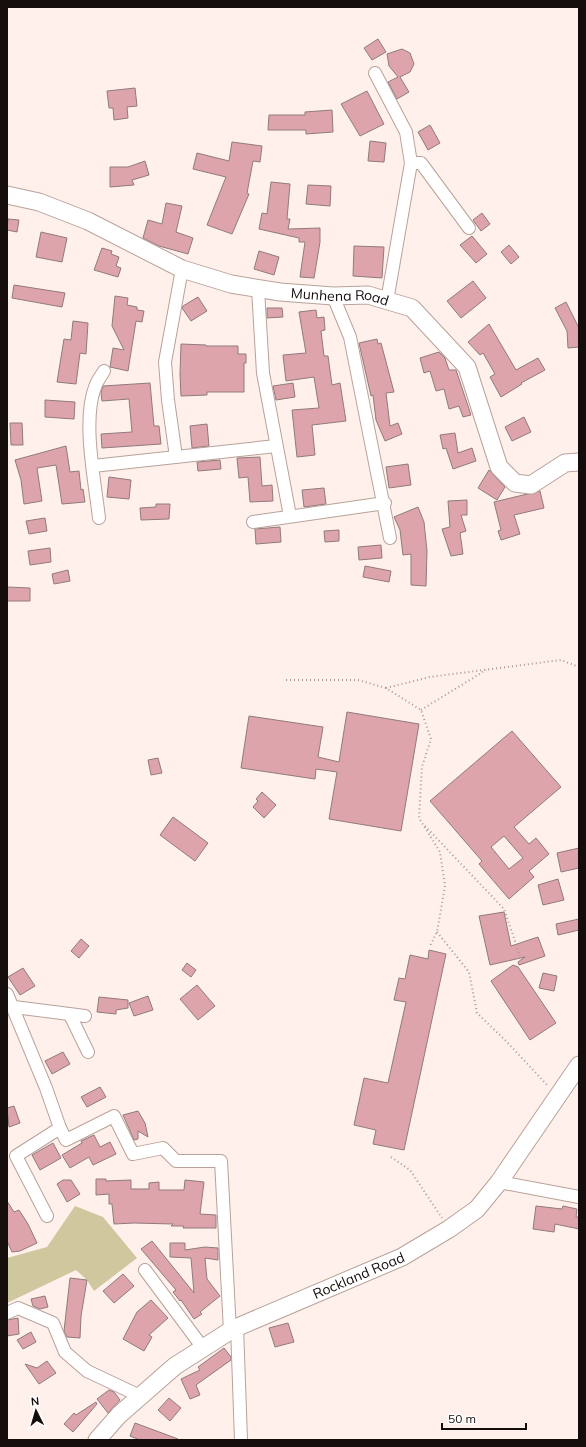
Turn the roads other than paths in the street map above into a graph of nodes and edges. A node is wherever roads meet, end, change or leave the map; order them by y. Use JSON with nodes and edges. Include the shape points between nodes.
{"nodes":[{"id":1,"x":375,"y":73,"type":"dead end"},
{"id":2,"x":411,"y":163,"type":"junction"},
{"id":3,"x":7,"y":195,"type":"edge"},
{"id":4,"x":469,"y":228,"type":"dead end"},
{"id":5,"x":182,"y":269,"type":"junction"},
{"id":6,"x":258,"y":289,"type":"junction"},
{"id":7,"x":333,"y":296,"type":"junction"},
{"id":8,"x":387,"y":301,"type":"junction"},
{"id":9,"x":104,"y":371,"type":"dead end"},
{"id":10,"x":276,"y":446,"type":"junction"},
{"id":11,"x":176,"y":457,"type":"junction"},
{"id":12,"x":579,"y":462,"type":"edge"},
{"id":13,"x":93,"y":466,"type":"junction"},
{"id":14,"x":385,"y":503,"type":"junction"},
{"id":15,"x":290,"y":516,"type":"junction"},
{"id":16,"x":99,"y":518,"type":"dead end"},
{"id":17,"x":253,"y":522,"type":"dead end"},
{"id":18,"x":390,"y":538,"type":"dead end"},
{"id":19,"x":7,"y":994,"type":"edge"},
{"id":20,"x":14,"y":1008,"type":"junction"},
{"id":21,"x":70,"y":1015,"type":"junction"},
{"id":22,"x":85,"y":1016,"type":"dead end"},
{"id":23,"x":88,"y":1052,"type":"dead end"},
{"id":24,"x":579,"y":1065,"type":"edge"},
{"id":25,"x":60,"y":1128,"type":"junction"},
{"id":26,"x":499,"y":1182,"type":"junction"},
{"id":27,"x":579,"y":1197,"type":"edge"},
{"id":28,"x":48,"y":1216,"type":"dead end"},
{"id":29,"x":145,"y":1270,"type":"dead end"},
{"id":30,"x":7,"y":1313,"type":"edge"},
{"id":31,"x":234,"y":1329,"type":"junction"},
{"id":32,"x":203,"y":1348,"type":"junction"},
{"id":33,"x":140,"y":1396,"type":"junction"},
{"id":34,"x":97,"y":1440,"type":"edge"},
{"id":35,"x":241,"y":1440,"type":"edge"}],
"edges":[{"from":1,"to":2,"type":"street","via":[[406,132]]},
{"from":2,"to":4,"type":"street","via":[[421,163]]},
{"from":2,"to":8,"type":"street"},
{"from":3,"to":5,"type":"street","name":"Munhena Road","via":[[39,202],[88,221]]},
{"from":5,"to":6,"type":"street","name":"Munhena Road","via":[[231,284]]},
{"from":5,"to":11,"type":"street","via":[[165,362]]},
{"from":6,"to":7,"type":"street","name":"Munhena Road"},
{"from":6,"to":10,"type":"street","via":[[263,373]]},
{"from":7,"to":8,"type":"street","name":"Munhena Road","via":[[368,295]]},
{"from":7,"to":14,"type":"street","via":[[350,336],[372,452]]},
{"from":8,"to":12,"type":"street","name":"Munhena Road","via":[[412,308],[467,367],[499,467],[515,482],[531,485],[565,464]]},
{"from":9,"to":13,"type":"street","via":[[94,387],[90,410]]},
{"from":10,"to":11,"type":"street"},
{"from":10,"to":15,"type":"street"},
{"from":11,"to":13,"type":"street"},
{"from":13,"to":16,"type":"street"},
{"from":14,"to":15,"type":"street"},
{"from":14,"to":18,"type":"street"},
{"from":15,"to":17,"type":"street"},
{"from":19,"to":20,"type":"street"},
{"from":20,"to":21,"type":"street"},
{"from":20,"to":25,"type":"street"},
{"from":21,"to":22,"type":"street"},
{"from":21,"to":23,"type":"street"},
{"from":24,"to":26,"type":"street","name":"Rockland Road"},
{"from":25,"to":28,"type":"street","via":[[16,1156]]},
{"from":25,"to":31,"type":"street","via":[[66,1140],[114,1116],[133,1154],[163,1148],[176,1161],[221,1161]]},
{"from":26,"to":27,"type":"street"},
{"from":26,"to":31,"type":"street","name":"Rockland Road","via":[[477,1209],[402,1257]]},
{"from":29,"to":32,"type":"street"},
{"from":30,"to":33,"type":"street","via":[[18,1308],[53,1323],[65,1352],[87,1371]]},
{"from":31,"to":32,"type":"street","name":"Rockland Road"},
{"from":31,"to":35,"type":"street"},
{"from":32,"to":33,"type":"street","name":"Rockland Road","via":[[175,1366]]},
{"from":33,"to":34,"type":"street","name":"Rockland Road"}]}
